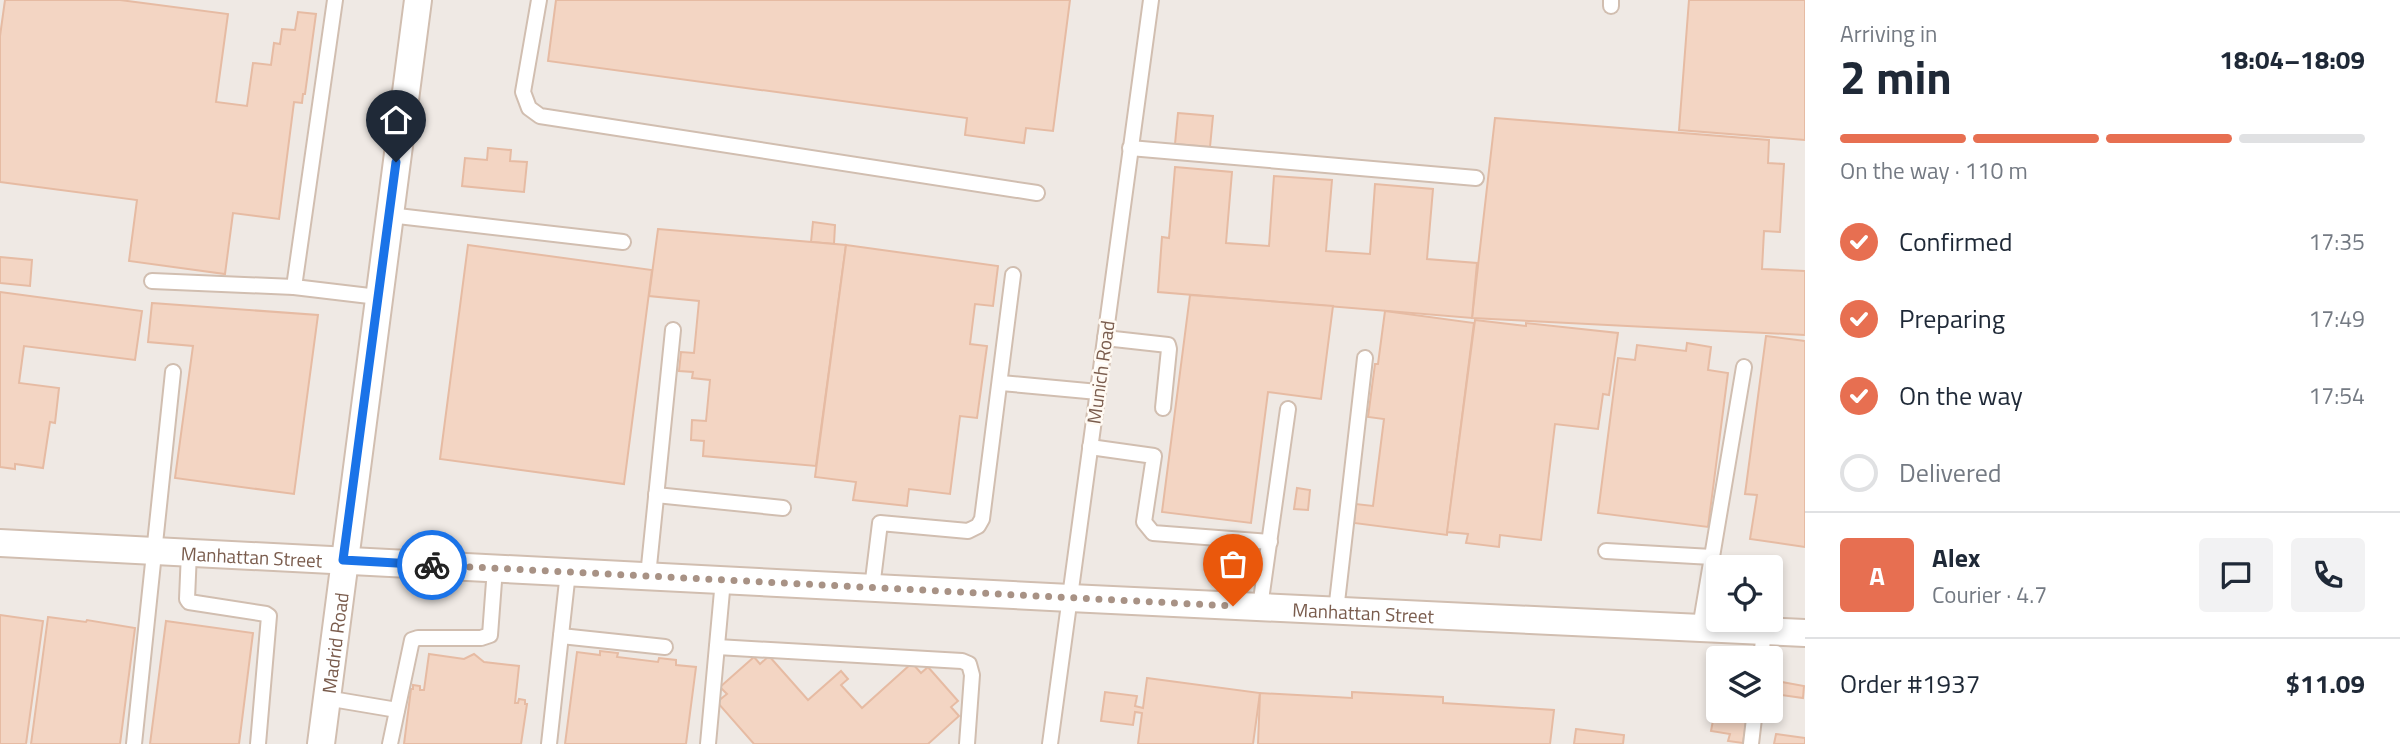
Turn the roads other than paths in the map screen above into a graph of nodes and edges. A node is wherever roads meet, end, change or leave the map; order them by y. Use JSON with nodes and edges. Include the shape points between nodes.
{"nodes":[{"id":1,"x":335,"y":0,"type":"edge"},
{"id":2,"x":418,"y":0,"type":"edge"},
{"id":3,"x":539,"y":0,"type":"edge"},
{"id":4,"x":1151,"y":0,"type":"edge"},
{"id":5,"x":1130,"y":148,"type":"junction"},
{"id":6,"x":1476,"y":178,"type":"dead end"},
{"id":7,"x":1037,"y":193,"type":"dead end"},
{"id":8,"x":389,"y":215,"type":"junction"},
{"id":9,"x":623,"y":242,"type":"dead end"},
{"id":10,"x":1013,"y":275,"type":"dead end"},
{"id":11,"x":152,"y":281,"type":"dead end"},
{"id":12,"x":294,"y":287,"type":"junction"},
{"id":13,"x":378,"y":297,"type":"junction"},
{"id":14,"x":673,"y":330,"type":"dead end"},
{"id":15,"x":1105,"y":338,"type":"junction"},
{"id":16,"x":1365,"y":358,"type":"dead end"},
{"id":17,"x":1744,"y":367,"type":"dead end"},
{"id":18,"x":173,"y":372,"type":"dead end"},
{"id":19,"x":1001,"y":383,"type":"junction"},
{"id":20,"x":1098,"y":392,"type":"junction"},
{"id":21,"x":1163,"y":408,"type":"dead end"},
{"id":22,"x":1288,"y":409,"type":"dead end"},
{"id":23,"x":1090,"y":447,"type":"junction"},
{"id":24,"x":656,"y":495,"type":"junction"},
{"id":25,"x":783,"y":508,"type":"dead end"},
{"id":26,"x":1269,"y":542,"type":"junction"},
{"id":27,"x":0,"y":543,"type":"edge"},
{"id":28,"x":156,"y":551,"type":"junction"},
{"id":29,"x":1606,"y":551,"type":"dead end"},
{"id":30,"x":189,"y":552,"type":"junction"},
{"id":31,"x":1712,"y":555,"type":"edge"},
{"id":32,"x":1706,"y":557,"type":"edge"},
{"id":33,"x":343,"y":560,"type":"junction"},
{"id":34,"x":495,"y":568,"type":"junction"},
{"id":35,"x":568,"y":572,"type":"junction"},
{"id":36,"x":648,"y":576,"type":"junction"},
{"id":37,"x":723,"y":580,"type":"junction"},
{"id":38,"x":872,"y":588,"type":"junction"},
{"id":39,"x":1706,"y":592,"type":"edge"},
{"id":40,"x":1070,"y":598,"type":"junction"},
{"id":41,"x":1260,"y":607,"type":"junction"},
{"id":42,"x":1336,"y":611,"type":"junction"},
{"id":43,"x":1700,"y":628,"type":"junction"},
{"id":44,"x":1706,"y":628,"type":"edge"},
{"id":45,"x":1783,"y":632,"type":"edge"},
{"id":46,"x":1805,"y":633,"type":"edge"},
{"id":47,"x":561,"y":636,"type":"junction"},
{"id":48,"x":665,"y":646,"type":"dead end"},
{"id":49,"x":718,"y":647,"type":"junction"},
{"id":50,"x":326,"y":698,"type":"junction"},
{"id":51,"x":397,"y":710,"type":"junction"},
{"id":52,"x":1753,"y":723,"type":"edge"},
{"id":53,"x":134,"y":744,"type":"edge"},
{"id":54,"x":258,"y":744,"type":"edge"},
{"id":55,"x":321,"y":744,"type":"edge"},
{"id":56,"x":390,"y":744,"type":"edge"},
{"id":57,"x":549,"y":744,"type":"edge"},
{"id":58,"x":708,"y":744,"type":"edge"},
{"id":59,"x":967,"y":744,"type":"edge"},
{"id":60,"x":1050,"y":744,"type":"edge"},
{"id":61,"x":1751,"y":744,"type":"edge"}],
"edges":[{"from":1,"to":12,"type":"lane"},
{"from":2,"to":8,"type":"street","name":"Madrid Road"},
{"from":3,"to":7,"type":"lane","via":[[523,92],[529,108],[540,116]]},
{"from":4,"to":5,"type":"lane","name":"Munich Road"},
{"from":5,"to":6,"type":"lane"},
{"from":5,"to":15,"type":"lane","name":"Munich Road"},
{"from":8,"to":9,"type":"lane"},
{"from":8,"to":13,"type":"street","name":"Madrid Road"},
{"from":10,"to":19,"type":"lane"},
{"from":11,"to":12,"type":"lane"},
{"from":12,"to":13,"type":"lane"},
{"from":13,"to":33,"type":"street","name":"Madrid Road"},
{"from":14,"to":24,"type":"lane"},
{"from":15,"to":20,"type":"lane","name":"Munich Road"},
{"from":15,"to":21,"type":"lane","via":[[1168,345]]},
{"from":16,"to":42,"type":"lane"},
{"from":17,"to":31,"type":"lane"},
{"from":18,"to":28,"type":"lane"},
{"from":19,"to":20,"type":"lane"},
{"from":19,"to":38,"type":"lane","via":[[978,526],[968,531],[880,523]]},
{"from":20,"to":23,"type":"lane","name":"Munich Road"},
{"from":22,"to":26,"type":"lane"},
{"from":23,"to":26,"type":"lane","via":[[1154,456],[1144,522],[1153,533]]},
{"from":23,"to":40,"type":"lane","name":"Munich Road"},
{"from":24,"to":25,"type":"lane"},
{"from":24,"to":36,"type":"lane"},
{"from":26,"to":41,"type":"lane"},
{"from":27,"to":28,"type":"street","name":"Manhattan Street"},
{"from":28,"to":30,"type":"street","name":"Manhattan Street"},
{"from":28,"to":53,"type":"lane"},
{"from":29,"to":32,"type":"lane"},
{"from":30,"to":33,"type":"street","name":"Manhattan Street"},
{"from":30,"to":54,"type":"lane","via":[[189,602],[269,616]]},
{"from":33,"to":34,"type":"street","name":"Manhattan Street"},
{"from":33,"to":50,"type":"street","name":"Madrid Road"},
{"from":34,"to":35,"type":"street","name":"Manhattan Street"},
{"from":34,"to":51,"type":"lane","via":[[490,635],[412,640]]},
{"from":35,"to":36,"type":"street","name":"Manhattan Street"},
{"from":35,"to":47,"type":"lane"},
{"from":36,"to":37,"type":"street","name":"Manhattan Street"},
{"from":37,"to":38,"type":"street","name":"Manhattan Street"},
{"from":37,"to":49,"type":"lane"},
{"from":38,"to":40,"type":"street","name":"Manhattan Street"},
{"from":39,"to":43,"type":"lane"},
{"from":40,"to":41,"type":"street","name":"Manhattan Street"},
{"from":40,"to":60,"type":"lane","name":"Munich Road"},
{"from":41,"to":42,"type":"street","name":"Manhattan Street"},
{"from":42,"to":43,"type":"street","name":"Manhattan Street"},
{"from":43,"to":44,"type":"street","name":"Manhattan Street"},
{"from":45,"to":46,"type":"street","name":"Manhattan Street"},
{"from":47,"to":48,"type":"lane"},
{"from":47,"to":57,"type":"lane"},
{"from":49,"to":58,"type":"lane"},
{"from":49,"to":59,"type":"lane","via":[[969,664]]},
{"from":50,"to":51,"type":"lane"},
{"from":50,"to":55,"type":"street","name":"Madrid Road"},
{"from":51,"to":56,"type":"lane"},
{"from":52,"to":61,"type":"lane"}]}
